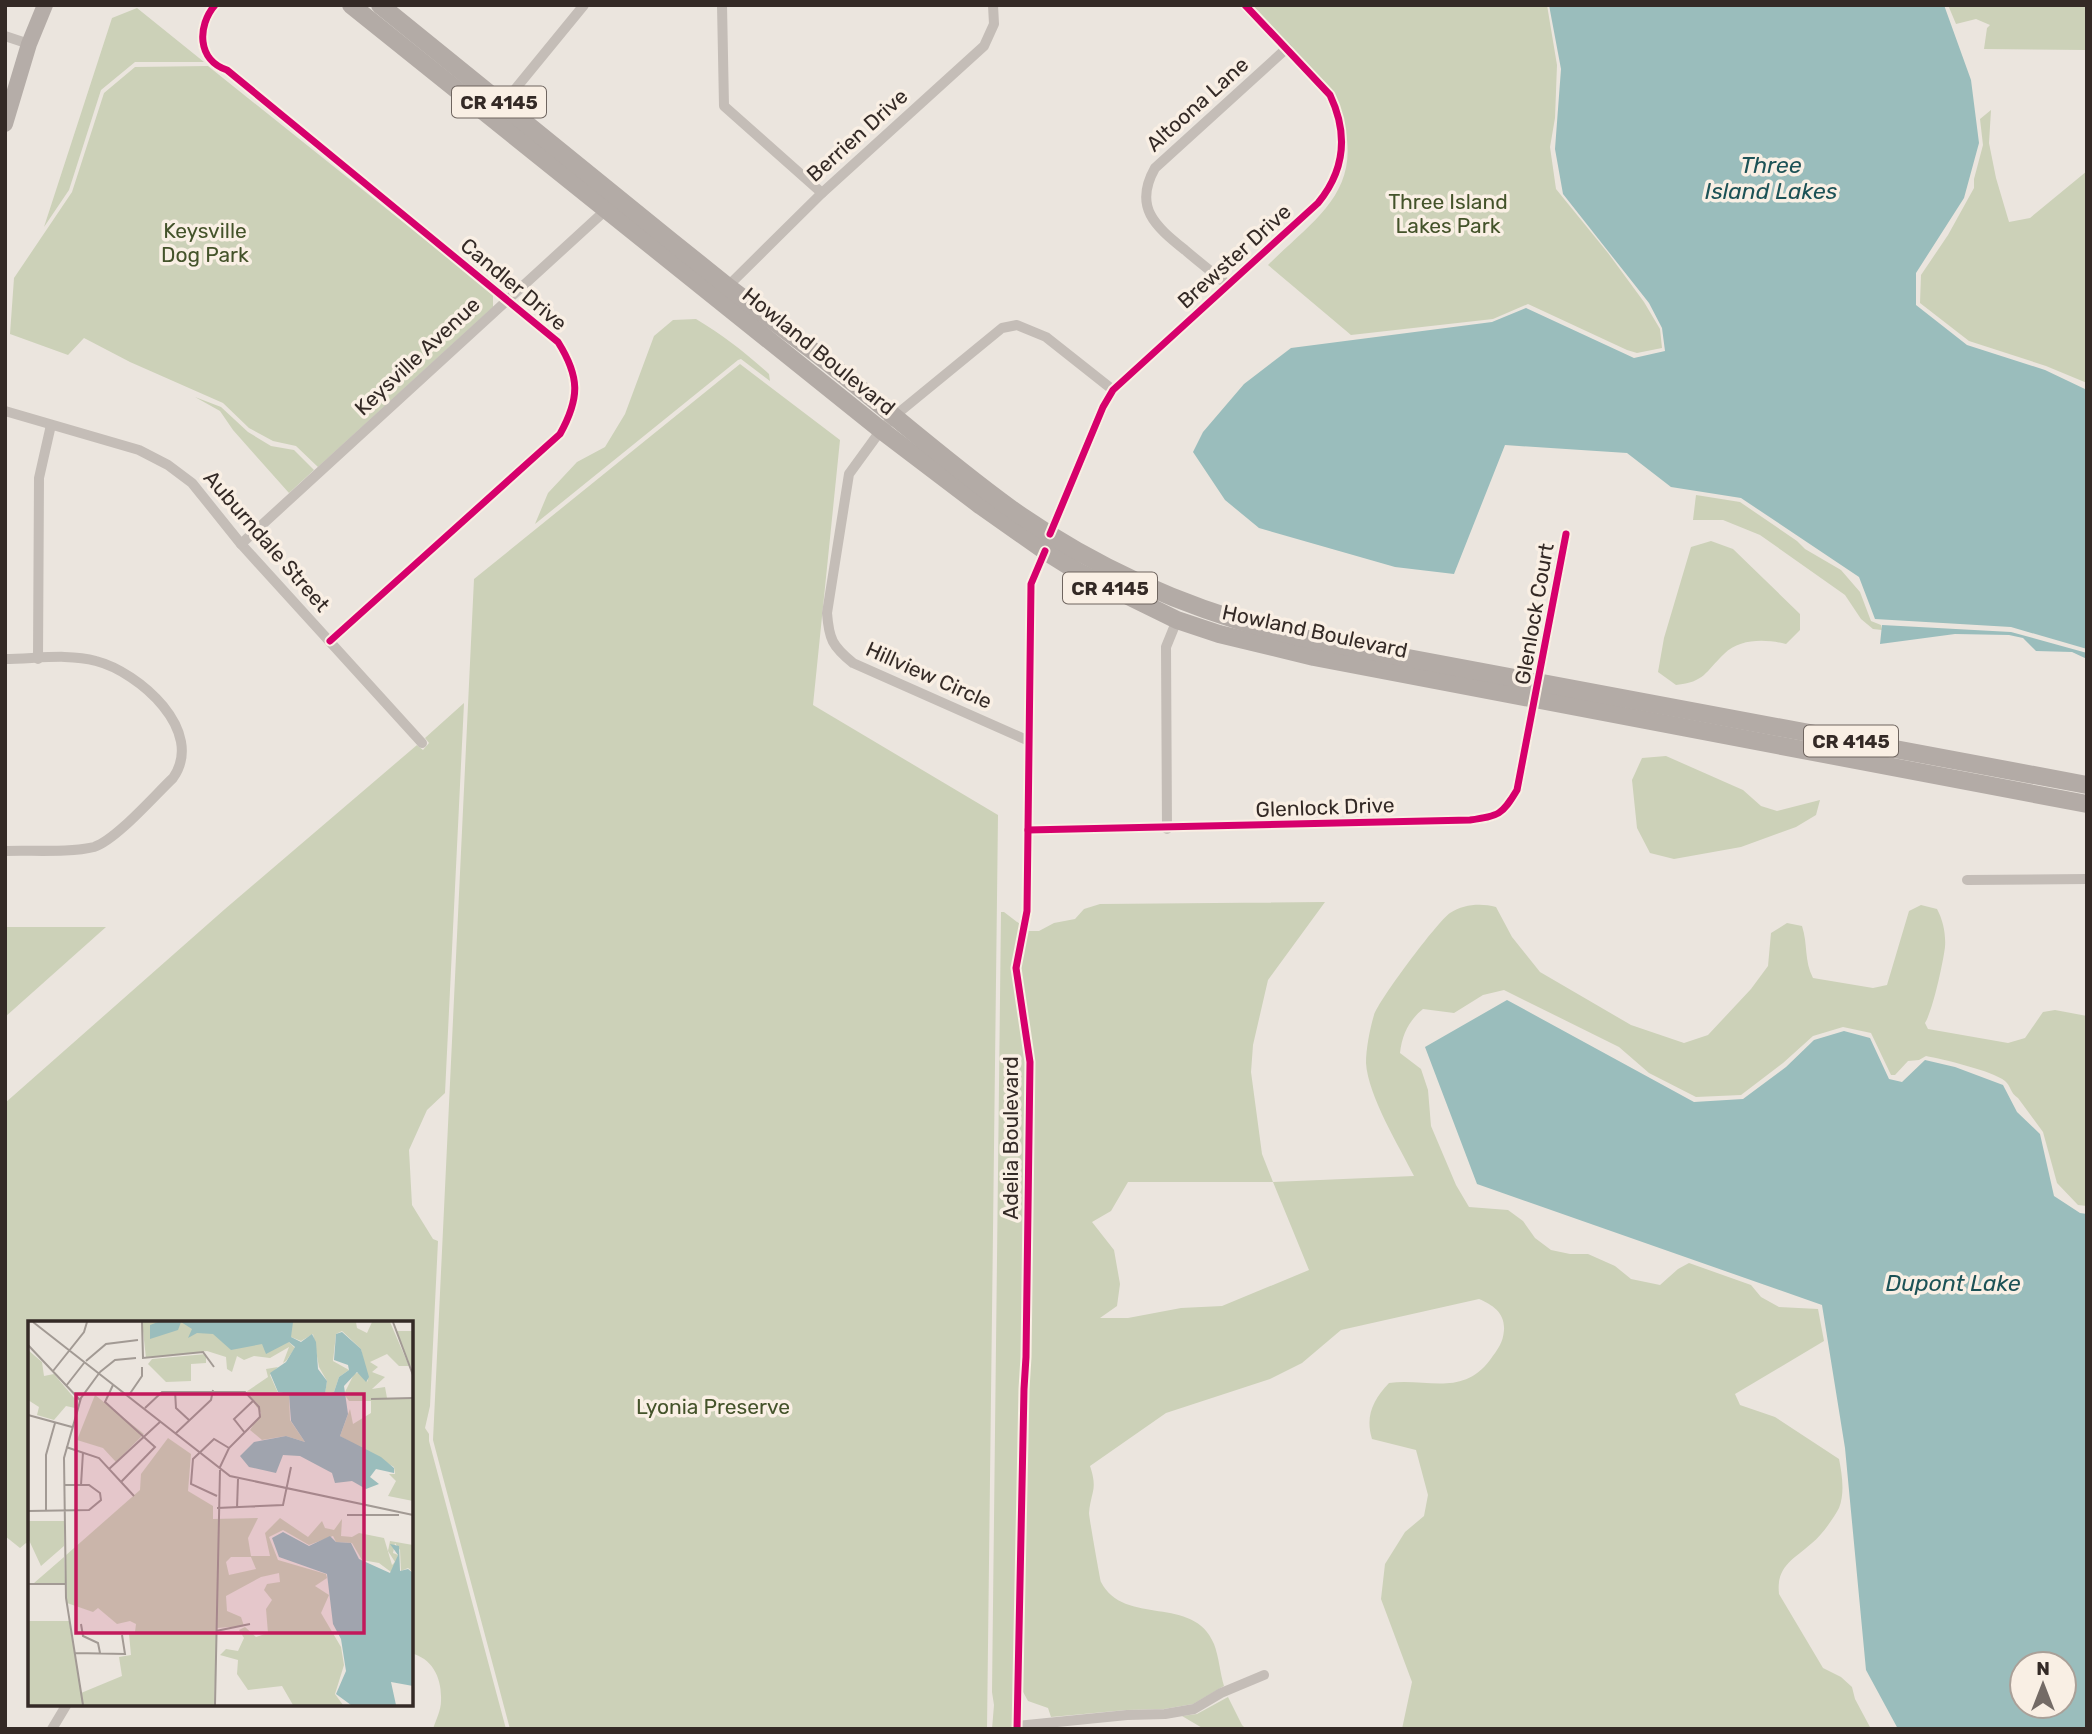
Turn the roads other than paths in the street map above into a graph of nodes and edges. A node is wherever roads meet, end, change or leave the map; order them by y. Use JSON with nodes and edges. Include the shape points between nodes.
{"nodes":[{"id":1,"x":45,"y":5,"type":"edge"},
{"id":2,"x":215,"y":5,"type":"edge"},
{"id":3,"x":351,"y":5,"type":"edge"},
{"id":4,"x":584,"y":5,"type":"edge"},
{"id":5,"x":722,"y":5,"type":"edge"},
{"id":6,"x":993,"y":5,"type":"edge"},
{"id":7,"x":1245,"y":5,"type":"edge"},
{"id":8,"x":383,"y":6,"type":"edge"},
{"id":9,"x":5,"y":36,"type":"edge"},
{"id":10,"x":29,"y":44,"type":"junction"},
{"id":11,"x":1287,"y":48,"type":"junction"},
{"id":12,"x":503,"y":104,"type":"junction"},
{"id":13,"x":5,"y":124,"type":"edge"},
{"id":14,"x":822,"y":193,"type":"junction"},
{"id":15,"x":613,"y":203,"type":"junction"},
{"id":16,"x":1228,"y":285,"type":"junction"},
{"id":17,"x":728,"y":286,"type":"junction"},
{"id":18,"x":508,"y":299,"type":"junction"},
{"id":19,"x":1113,"y":390,"type":"junction"},
{"id":20,"x":5,"y":411,"type":"edge"},
{"id":21,"x":887,"y":424,"type":"junction"},
{"id":22,"x":51,"y":425,"type":"junction"},
{"id":23,"x":1566,"y":534,"type":"dead end"},
{"id":24,"x":1047,"y":543,"type":"junction"},
{"id":25,"x":241,"y":544,"type":"junction"},
{"id":26,"x":1177,"y":620,"type":"junction"},
{"id":27,"x":330,"y":641,"type":"junction"},
{"id":28,"x":5,"y":659,"type":"edge"},
{"id":29,"x":38,"y":659,"type":"junction"},
{"id":30,"x":1537,"y":691,"type":"junction"},
{"id":31,"x":1029,"y":741,"type":"junction"},
{"id":32,"x":422,"y":743,"type":"dead end"},
{"id":33,"x":2087,"y":785,"type":"edge"},
{"id":34,"x":2087,"y":804,"type":"edge"},
{"id":35,"x":1167,"y":829,"type":"junction"},
{"id":36,"x":1028,"y":830,"type":"junction"},
{"id":37,"x":5,"y":851,"type":"edge"},
{"id":38,"x":2087,"y":879,"type":"edge"},
{"id":39,"x":1967,"y":880,"type":"dead end"},
{"id":40,"x":1264,"y":1675,"type":"dead end"},
{"id":41,"x":66,"y":1706,"type":"edge"},
{"id":42,"x":1017,"y":1727,"type":"edge"},
{"id":43,"x":52,"y":1729,"type":"edge"}],
"edges":[{"from":1,"to":10,"type":"main road"},
{"from":2,"to":18,"type":"street","name":"Candler Drive","via":[[202,28],[209,58]]},
{"from":3,"to":15,"type":"main road","name":"Howland Boulevard","number":"CR 4145"},
{"from":4,"to":12,"type":"street"},
{"from":5,"to":14,"type":"street","via":[[724,106]]},
{"from":6,"to":14,"type":"street","name":"Berrien Drive","via":[[994,24],[984,46]]},
{"from":7,"to":11,"type":"street","name":"Brewster Drive"},
{"from":8,"to":12,"type":"main road","name":"Howland Boulevard","number":"CR 4145"},
{"from":9,"to":10,"type":"street"},
{"from":10,"to":13,"type":"main road"},
{"from":11,"to":16,"type":"street","name":"Brewster Drive","via":[[1330,95],[1338,112],[1342,131],[1338,171],[1318,203]]},
{"from":11,"to":16,"type":"street","name":"Altoona Lane","via":[[1155,168],[1149,179],[1146,200],[1151,219]]},
{"from":12,"to":15,"type":"main road","name":"Howland Boulevard","number":"CR 4145"},
{"from":14,"to":17,"type":"street","name":"Berrien Drive"},
{"from":15,"to":17,"type":"main road","name":"Howland Boulevard","number":"CR 4145"},
{"from":15,"to":18,"type":"street","name":"Keysville Avenue"},
{"from":15,"to":21,"type":"main road","name":"Howland Boulevard","number":"CR 4145"},
{"from":16,"to":19,"type":"street","name":"Brewster Drive"},
{"from":17,"to":21,"type":"main road","name":"Howland Boulevard","number":"CR 4145","via":[[811,349]]},
{"from":18,"to":25,"type":"street","name":"Keysville Avenue"},
{"from":18,"to":27,"type":"street","name":"Candler Drive","via":[[558,342],[570,362],[575,382],[571,414],[560,434]]},
{"from":19,"to":21,"type":"street","name":"Hillview Circle","via":[[1046,337],[1017,325],[1002,328]]},
{"from":19,"to":24,"type":"street","name":"Brewster Drive"},
{"from":20,"to":22,"type":"street","name":"Auburndale Street"},
{"from":21,"to":24,"type":"main road","name":"Howland Boulevard","number":"CR 4145","via":[[960,491]]},
{"from":21,"to":31,"type":"street","name":"Hillview Circle","via":[[849,474],[827,613],[829,636],[853,663]]},
{"from":22,"to":25,"type":"street","name":"Auburndale Street","via":[[139,450],[168,465],[192,483]]},
{"from":22,"to":29,"type":"street","via":[[39,478]]},
{"from":23,"to":30,"type":"street","name":"Glenlock Court"},
{"from":24,"to":26,"type":"main road","name":"Howland Boulevard","number":"CR 4145","via":[[1112,589]]},
{"from":24,"to":30,"type":"main road","name":"Howland Boulevard","number":"CR 4145","via":[[1063,552],[1073,548],[1143,585],[1270,631]]},
{"from":24,"to":31,"type":"street","name":"Adelia Boulevard","via":[[1031,584]]},
{"from":25,"to":27,"type":"street","name":"Auburndale Street"},
{"from":26,"to":30,"type":"main road","name":"Howland Boulevard","number":"CR 4145","via":[[1276,649]]},
{"from":26,"to":35,"type":"street","via":[[1166,647]]},
{"from":27,"to":32,"type":"street","name":"Auburndale Street"},
{"from":28,"to":29,"type":"street"},
{"from":29,"to":37,"type":"street","via":[[80,658],[125,673],[174,719],[183,753],[173,778],[108,840],[78,848]]},
{"from":30,"to":33,"type":"main road","name":"Howland Boulevard","number":"CR 4145"},
{"from":30,"to":34,"type":"main road","name":"Howland Boulevard","number":"CR 4145"},
{"from":30,"to":35,"type":"street","name":"Glenlock Drive","via":[[1517,790],[1505,810],[1491,817]]},
{"from":31,"to":36,"type":"street","name":"Adelia Boulevard"},
{"from":35,"to":36,"type":"street","name":"Glenlock Drive"},
{"from":36,"to":42,"type":"street","name":"Adelia Boulevard","via":[[1027,911],[1016,968],[1030,1062]]},
{"from":38,"to":39,"type":"street"},
{"from":40,"to":42,"type":"street","via":[[1194,1709]]},
{"from":41,"to":43,"type":"street"}]}
